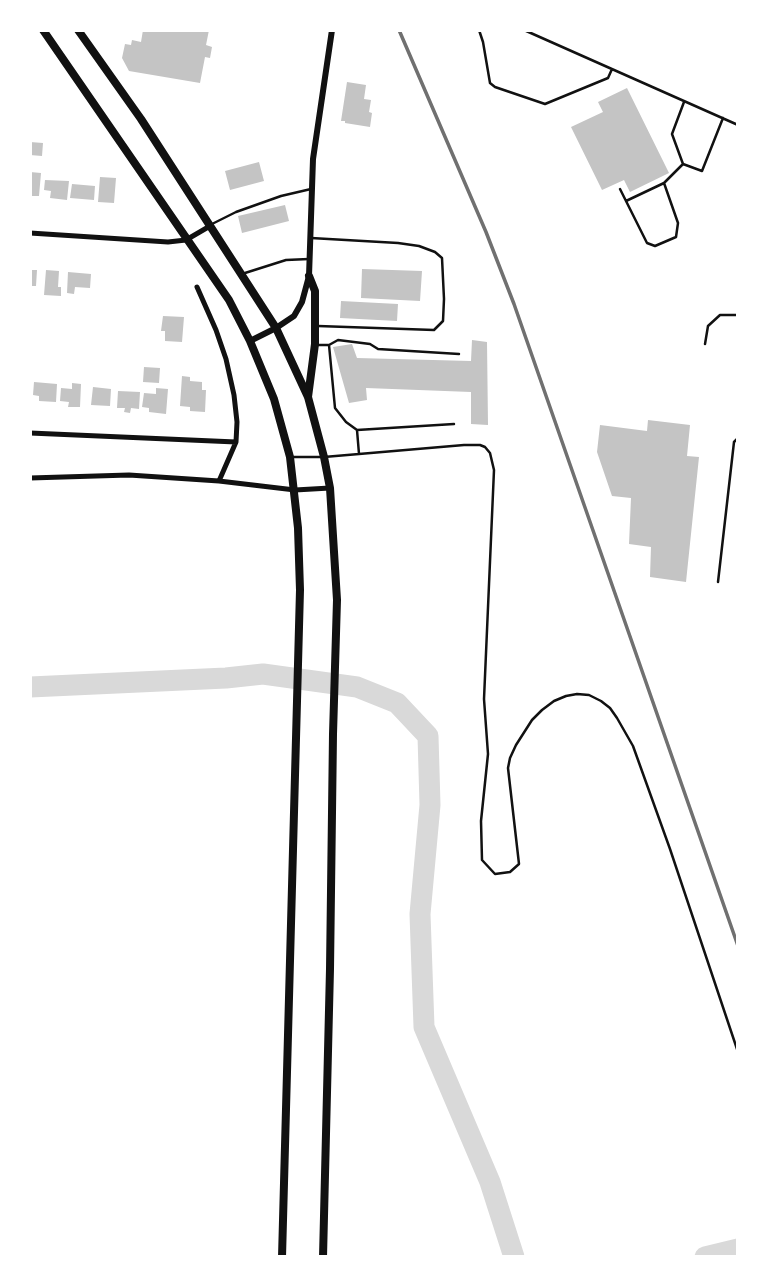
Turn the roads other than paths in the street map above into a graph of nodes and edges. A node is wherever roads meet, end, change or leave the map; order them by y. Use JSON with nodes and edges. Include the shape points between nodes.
{"nodes":[{"id":1,"x":43,"y":30,"type":"edge"},
{"id":2,"x":78,"y":30,"type":"edge"},
{"id":3,"x":332,"y":30,"type":"edge"},
{"id":4,"x":479,"y":30,"type":"edge"},
{"id":5,"x":524,"y":30,"type":"edge"},
{"id":6,"x":612,"y":69,"type":"junction"},
{"id":7,"x":685,"y":101,"type":"junction"},
{"id":8,"x":723,"y":118,"type":"junction"},
{"id":9,"x":738,"y":125,"type":"edge"},
{"id":10,"x":682,"y":164,"type":"junction"},
{"id":11,"x":664,"y":183,"type":"junction"},
{"id":12,"x":311,"y":189,"type":"junction"},
{"id":13,"x":620,"y":189,"type":"dead end"},
{"id":14,"x":626,"y":201,"type":"junction"},
{"id":15,"x":209,"y":226,"type":"junction"},
{"id":16,"x":30,"y":233,"type":"edge"},
{"id":17,"x":310,"y":237,"type":"junction"},
{"id":18,"x":186,"y":240,"type":"junction"},
{"id":19,"x":309,"y":259,"type":"junction"},
{"id":20,"x":242,"y":274,"type":"junction"},
{"id":21,"x":309,"y":276,"type":"junction"},
{"id":22,"x":197,"y":286,"type":"dead end"},
{"id":23,"x":738,"y":315,"type":"edge"},
{"id":24,"x":315,"y":326,"type":"junction"},
{"id":25,"x":276,"y":328,"type":"junction"},
{"id":26,"x":250,"y":341,"type":"junction"},
{"id":27,"x":315,"y":344,"type":"junction"},
{"id":28,"x":705,"y":344,"type":"dead end"},
{"id":29,"x":329,"y":345,"type":"junction"},
{"id":30,"x":459,"y":354,"type":"dead end"},
{"id":31,"x":308,"y":397,"type":"junction"},
{"id":32,"x":454,"y":425,"type":"dead end"},
{"id":33,"x":357,"y":430,"type":"junction"},
{"id":34,"x":30,"y":433,"type":"edge"},
{"id":35,"x":738,"y":438,"type":"edge"},
{"id":36,"x":236,"y":442,"type":"junction"},
{"id":37,"x":359,"y":454,"type":"junction"},
{"id":38,"x":290,"y":457,"type":"junction"},
{"id":39,"x":324,"y":457,"type":"junction"},
{"id":40,"x":30,"y":478,"type":"edge"},
{"id":41,"x":219,"y":481,"type":"junction"},
{"id":42,"x":330,"y":488,"type":"junction"},
{"id":43,"x":295,"y":490,"type":"junction"},
{"id":44,"x":718,"y":582,"type":"dead end"},
{"id":45,"x":738,"y":1052,"type":"edge"},
{"id":46,"x":282,"y":1257,"type":"edge"},
{"id":47,"x":323,"y":1257,"type":"edge"}],
"edges":[{"from":1,"to":18,"type":"main road"},
{"from":2,"to":15,"type":"main road"},
{"from":3,"to":12,"type":"street"},
{"from":4,"to":6,"type":"lane","via":[[490,83],[545,104],[608,78]]},
{"from":5,"to":6,"type":"lane"},
{"from":6,"to":7,"type":"lane"},
{"from":7,"to":8,"type":"lane"},
{"from":7,"to":10,"type":"lane","via":[[672,134]]},
{"from":8,"to":9,"type":"lane"},
{"from":8,"to":10,"type":"lane","via":[[702,171]]},
{"from":10,"to":11,"type":"lane"},
{"from":11,"to":14,"type":"lane"},
{"from":11,"to":14,"type":"lane","via":[[678,223],[676,237],[655,246],[647,243]]},
{"from":12,"to":15,"type":"lane","via":[[236,212]]},
{"from":12,"to":17,"type":"street"},
{"from":13,"to":14,"type":"lane"},
{"from":15,"to":18,"type":"street"},
{"from":15,"to":20,"type":"main road"},
{"from":16,"to":18,"type":"street"},
{"from":17,"to":19,"type":"street"},
{"from":17,"to":24,"type":"lane","via":[[419,246],[442,258],[443,321],[434,330]]},
{"from":18,"to":26,"type":"main road","via":[[229,300]]},
{"from":19,"to":20,"type":"lane","via":[[286,260]]},
{"from":19,"to":21,"type":"street"},
{"from":20,"to":25,"type":"main road"},
{"from":21,"to":24,"type":"main road","via":[[315,291]]},
{"from":21,"to":25,"type":"street","via":[[294,316]]},
{"from":22,"to":36,"type":"street","via":[[226,359],[234,395]]},
{"from":23,"to":28,"type":"lane","via":[[720,314],[708,326]]},
{"from":24,"to":27,"type":"main road"},
{"from":25,"to":26,"type":"street"},
{"from":25,"to":31,"type":"main road"},
{"from":26,"to":38,"type":"main road","via":[[274,399]]},
{"from":27,"to":29,"type":"lane"},
{"from":27,"to":31,"type":"main road"},
{"from":29,"to":30,"type":"lane","via":[[338,340],[378,349]]},
{"from":29,"to":33,"type":"lane","via":[[335,408]]},
{"from":31,"to":39,"type":"main road"},
{"from":32,"to":33,"type":"lane"},
{"from":33,"to":37,"type":"lane"},
{"from":34,"to":36,"type":"street"},
{"from":35,"to":44,"type":"lane"},
{"from":36,"to":41,"type":"street"},
{"from":37,"to":39,"type":"lane"},
{"from":37,"to":45,"type":"lane","via":[[464,445],[485,447],[490,453],[494,470],[482,860],[495,874],[510,872],[519,864],[508,768],[532,720],[566,695],[589,695],[601,701],[633,746]]},
{"from":38,"to":39,"type":"lane"},
{"from":38,"to":43,"type":"main road"},
{"from":39,"to":42,"type":"main road"},
{"from":40,"to":41,"type":"street","via":[[129,475]]},
{"from":41,"to":43,"type":"street"},
{"from":42,"to":43,"type":"street"},
{"from":42,"to":47,"type":"main road","via":[[337,600]]},
{"from":43,"to":46,"type":"main road","via":[[300,590]]}]}
